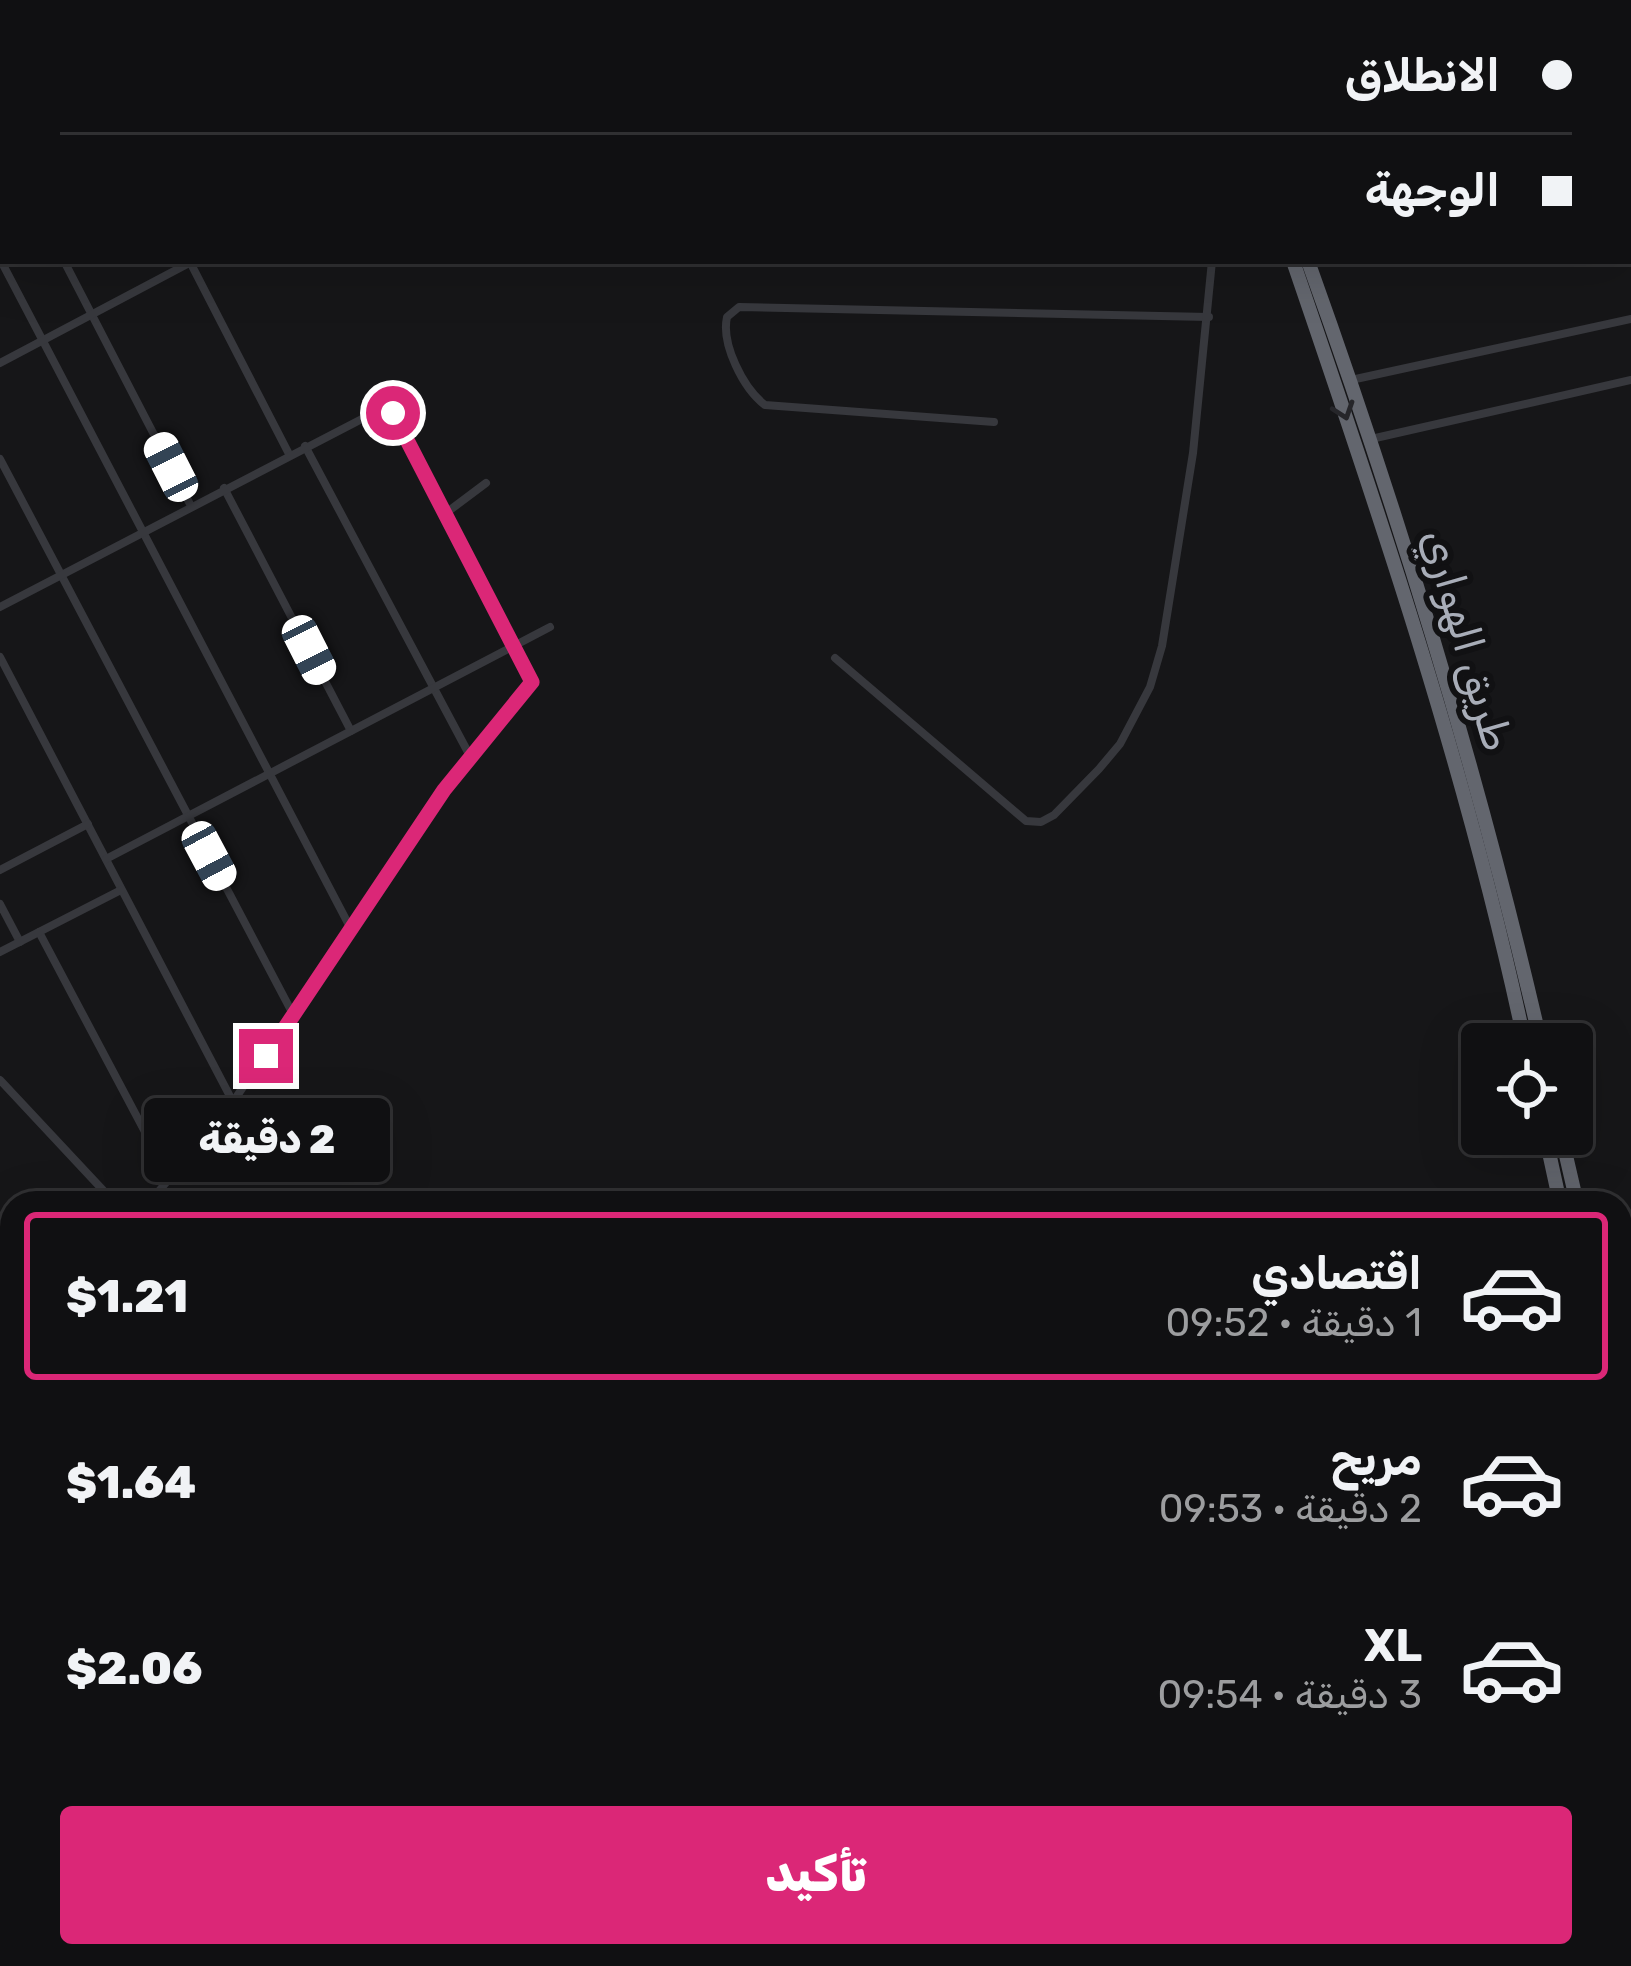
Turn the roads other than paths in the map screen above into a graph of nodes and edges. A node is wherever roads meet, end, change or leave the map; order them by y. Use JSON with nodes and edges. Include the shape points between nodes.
{"nodes":[{"id":1,"x":3,"y":264,"type":"edge"},
{"id":2,"x":66,"y":264,"type":"edge"},
{"id":3,"x":186,"y":264,"type":"edge"},
{"id":4,"x":191,"y":264,"type":"edge"},
{"id":5,"x":1211,"y":264,"type":"edge"},
{"id":6,"x":1294,"y":264,"type":"edge"},
{"id":7,"x":1309,"y":264,"type":"edge"},
{"id":8,"x":92,"y":314,"type":"junction"},
{"id":9,"x":1209,"y":317,"type":"junction"},
{"id":10,"x":1631,"y":319,"type":"edge"},
{"id":11,"x":43,"y":340,"type":"junction"},
{"id":12,"x":0,"y":363,"type":"edge"},
{"id":13,"x":1351,"y":380,"type":"junction"},
{"id":14,"x":1631,"y":380,"type":"edge"},
{"id":15,"x":994,"y":422,"type":"dead end"},
{"id":16,"x":1371,"y":439,"type":"junction"},
{"id":17,"x":305,"y":446,"type":"junction"},
{"id":18,"x":289,"y":454,"type":"junction"},
{"id":19,"x":0,"y":459,"type":"edge"},
{"id":20,"x":486,"y":483,"type":"dead end"},
{"id":21,"x":224,"y":488,"type":"junction"},
{"id":22,"x":191,"y":506,"type":"junction"},
{"id":23,"x":446,"y":513,"type":"junction"},
{"id":24,"x":143,"y":531,"type":"junction"},
{"id":25,"x":61,"y":574,"type":"junction"},
{"id":26,"x":0,"y":607,"type":"edge"},
{"id":27,"x":550,"y":627,"type":"dead end"},
{"id":28,"x":516,"y":645,"type":"junction"},
{"id":29,"x":0,"y":657,"type":"edge"},
{"id":30,"x":835,"y":658,"type":"dead end"},
{"id":31,"x":434,"y":688,"type":"junction"},
{"id":32,"x":351,"y":731,"type":"junction"},
{"id":33,"x":470,"y":756,"type":"junction"},
{"id":34,"x":270,"y":774,"type":"junction"},
{"id":35,"x":188,"y":817,"type":"junction"},
{"id":36,"x":88,"y":824,"type":"junction"},
{"id":37,"x":106,"y":859,"type":"junction"},
{"id":38,"x":2,"y":865,"type":"edge"},
{"id":39,"x":122,"y":889,"type":"junction"},
{"id":40,"x":0,"y":904,"type":"edge"},
{"id":41,"x":351,"y":929,"type":"junction"},
{"id":42,"x":39,"y":932,"type":"junction"},
{"id":43,"x":20,"y":942,"type":"junction"},
{"id":44,"x":0,"y":952,"type":"edge"},
{"id":45,"x":1526,"y":1012,"type":"junction"},
{"id":46,"x":294,"y":1016,"type":"junction"},
{"id":47,"x":1526,"y":1023,"type":"edge"},
{"id":48,"x":1531,"y":1023,"type":"edge"},
{"id":49,"x":0,"y":1080,"type":"edge"},
{"id":50,"x":233,"y":1102,"type":"junction"},
{"id":51,"x":1550,"y":1155,"type":"edge"},
{"id":52,"x":1566,"y":1155,"type":"edge"},
{"id":53,"x":170,"y":1179,"type":"junction"},
{"id":54,"x":104,"y":1191,"type":"edge"},
{"id":55,"x":159,"y":1191,"type":"edge"},
{"id":56,"x":1557,"y":1191,"type":"edge"},
{"id":57,"x":1574,"y":1191,"type":"edge"}],
"edges":[{"from":1,"to":11,"type":"street"},
{"from":2,"to":8,"type":"street"},
{"from":3,"to":8,"type":"street"},
{"from":4,"to":18,"type":"street"},
{"from":5,"to":9,"type":"street"},
{"from":6,"to":45,"type":"highway","name":"طريق الهواري","one_way":true,"via":[[1417,636]]},
{"from":7,"to":13,"type":"highway","name":"طريق الهواري"},
{"from":8,"to":11,"type":"street"},
{"from":8,"to":22,"type":"street"},
{"from":9,"to":15,"type":"street","via":[[739,307],[727,316],[742,377],[765,404]]},
{"from":9,"to":30,"type":"street","via":[[1150,687],[1120,744],[1054,814],[1041,822],[1019,818]]},
{"from":10,"to":13,"type":"street"},
{"from":11,"to":12,"type":"street"},
{"from":11,"to":24,"type":"street"},
{"from":13,"to":16,"type":"highway","name":"طريق الهواري"},
{"from":14,"to":16,"type":"street"},
{"from":16,"to":45,"type":"highway","name":"طريق الهواري","via":[[1438,652]]},
{"from":17,"to":18,"type":"street"},
{"from":17,"to":23,"type":"street","via":[[389,409]]},
{"from":17,"to":31,"type":"street"},
{"from":18,"to":21,"type":"street"},
{"from":19,"to":25,"type":"street"},
{"from":20,"to":23,"type":"street"},
{"from":21,"to":22,"type":"street"},
{"from":21,"to":32,"type":"street"},
{"from":22,"to":24,"type":"street"},
{"from":23,"to":28,"type":"street"},
{"from":24,"to":25,"type":"street"},
{"from":24,"to":34,"type":"street"},
{"from":25,"to":26,"type":"street"},
{"from":25,"to":35,"type":"street"},
{"from":27,"to":28,"type":"street"},
{"from":28,"to":31,"type":"street"},
{"from":28,"to":33,"type":"street","via":[[532,682]]},
{"from":29,"to":36,"type":"street"},
{"from":31,"to":32,"type":"street"},
{"from":31,"to":33,"type":"street"},
{"from":32,"to":34,"type":"street"},
{"from":33,"to":41,"type":"street"},
{"from":34,"to":35,"type":"street"},
{"from":34,"to":41,"type":"street"},
{"from":35,"to":37,"type":"street"},
{"from":35,"to":46,"type":"street"},
{"from":36,"to":37,"type":"street"},
{"from":36,"to":38,"type":"street"},
{"from":37,"to":39,"type":"street"},
{"from":39,"to":42,"type":"street"},
{"from":39,"to":50,"type":"street"},
{"from":40,"to":43,"type":"street"},
{"from":41,"to":46,"type":"street"},
{"from":42,"to":43,"type":"street"},
{"from":42,"to":53,"type":"street"},
{"from":43,"to":44,"type":"street"},
{"from":45,"to":47,"type":"highway","name":"طريق الهواري"},
{"from":45,"to":48,"type":"highway","name":"طريق الهواري"},
{"from":46,"to":50,"type":"street"},
{"from":49,"to":54,"type":"street"},
{"from":50,"to":53,"type":"street"},
{"from":51,"to":56,"type":"highway"},
{"from":52,"to":57,"type":"highway"},
{"from":53,"to":55,"type":"street"}]}
